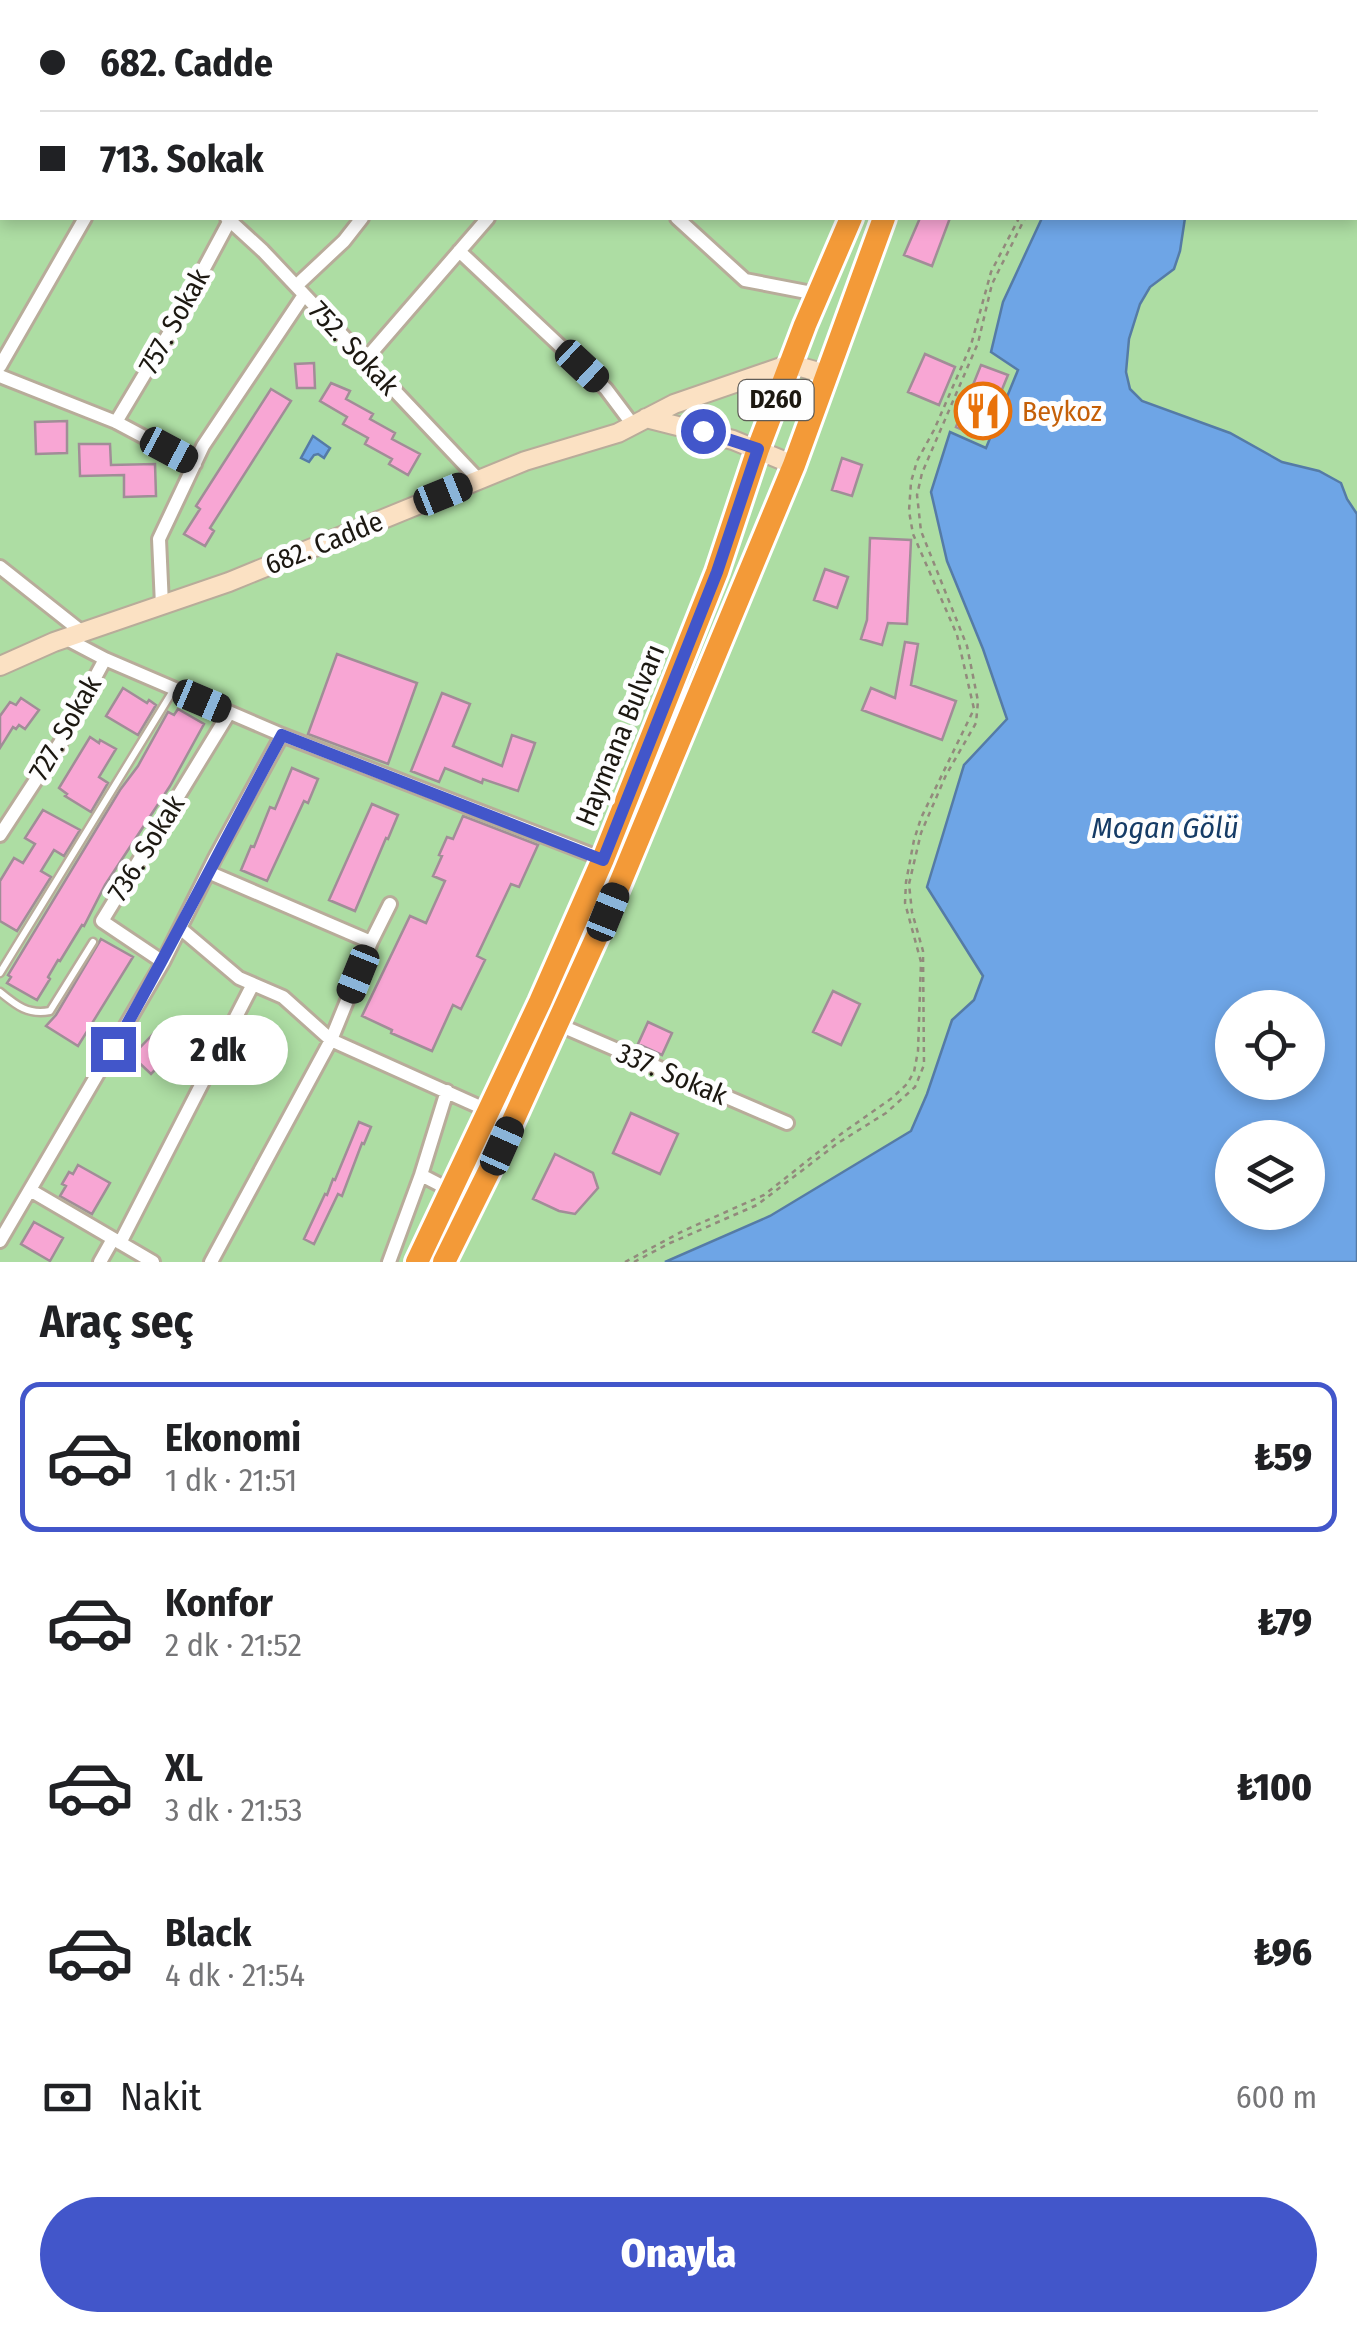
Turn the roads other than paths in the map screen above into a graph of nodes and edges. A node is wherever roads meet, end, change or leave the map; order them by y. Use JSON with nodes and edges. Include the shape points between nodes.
{"nodes":[{"id":1,"x":84,"y":220,"type":"edge"},
{"id":2,"x":228,"y":220,"type":"edge"},
{"id":3,"x":230,"y":220,"type":"edge"},
{"id":4,"x":360,"y":220,"type":"edge"},
{"id":5,"x":486,"y":220,"type":"edge"},
{"id":6,"x":679,"y":220,"type":"edge"},
{"id":7,"x":850,"y":220,"type":"edge"},
{"id":8,"x":883,"y":220,"type":"edge"},
{"id":9,"x":459,"y":251,"type":"junction"},
{"id":10,"x":300,"y":290,"type":"junction"},
{"id":11,"x":817,"y":294,"type":"junction"},
{"id":12,"x":365,"y":360,"type":"junction"},
{"id":13,"x":790,"y":364,"type":"junction"},
{"id":14,"x":0,"y":366,"type":"edge"},
{"id":15,"x":826,"y":374,"type":"junction"},
{"id":16,"x":0,"y":376,"type":"edge"},
{"id":17,"x":640,"y":421,"type":"junction"},
{"id":18,"x":116,"y":422,"type":"junction"},
{"id":19,"x":758,"y":449,"type":"junction"},
{"id":20,"x":195,"y":464,"type":"junction"},
{"id":21,"x":794,"y":465,"type":"junction"},
{"id":22,"x":479,"y":480,"type":"junction"},
{"id":23,"x":0,"y":567,"type":"edge"},
{"id":24,"x":162,"y":605,"type":"junction"},
{"id":25,"x":74,"y":635,"type":"junction"},
{"id":26,"x":105,"y":659,"type":"junction"},
{"id":27,"x":0,"y":666,"type":"edge"},
{"id":28,"x":174,"y":689,"type":"junction"},
{"id":29,"x":229,"y":712,"type":"junction"},
{"id":30,"x":282,"y":735,"type":"junction"},
{"id":31,"x":0,"y":834,"type":"edge"},
{"id":32,"x":603,"y":860,"type":"junction"},
{"id":33,"x":208,"y":872,"type":"junction"},
{"id":34,"x":390,"y":904,"type":"dead end"},
{"id":35,"x":180,"y":928,"type":"junction"},
{"id":36,"x":94,"y":942,"type":"dead end"},
{"id":37,"x":371,"y":942,"type":"junction"},
{"id":38,"x":163,"y":962,"type":"junction"},
{"id":39,"x":0,"y":973,"type":"edge"},
{"id":40,"x":253,"y":984,"type":"junction"},
{"id":41,"x":0,"y":992,"type":"edge"},
{"id":42,"x":557,"y":1024,"type":"junction"},
{"id":43,"x":332,"y":1040,"type":"junction"},
{"id":44,"x":447,"y":1091,"type":"junction"},
{"id":45,"x":489,"y":1112,"type":"junction"},
{"id":46,"x":787,"y":1123,"type":"dead end"},
{"id":47,"x":421,"y":1175,"type":"junction"},
{"id":48,"x":30,"y":1190,"type":"junction"},
{"id":49,"x":452,"y":1191,"type":"junction"},
{"id":50,"x":117,"y":1241,"type":"junction"},
{"id":51,"x":0,"y":1242,"type":"edge"},
{"id":52,"x":100,"y":1262,"type":"edge"},
{"id":53,"x":152,"y":1262,"type":"edge"},
{"id":54,"x":211,"y":1262,"type":"edge"},
{"id":55,"x":389,"y":1262,"type":"edge"},
{"id":56,"x":417,"y":1262,"type":"edge"},
{"id":57,"x":444,"y":1262,"type":"edge"}],
"edges":[{"from":1,"to":14,"type":"street"},
{"from":2,"to":18,"type":"street","name":"757. Sokak"},
{"from":3,"to":10,"type":"street","name":"752. Sokak"},
{"from":4,"to":10,"type":"street"},
{"from":5,"to":9,"type":"street"},
{"from":6,"to":11,"type":"street","via":[[745,280]]},
{"from":7,"to":11,"type":"highway","name":"Haymana Bulvarı","number":"D260"},
{"from":8,"to":15,"type":"highway","name":"Haymana Bulvarı","number":"D260"},
{"from":9,"to":12,"type":"street"},
{"from":9,"to":17,"type":"street"},
{"from":10,"to":12,"type":"street","name":"752. Sokak"},
{"from":10,"to":20,"type":"street"},
{"from":11,"to":13,"type":"highway","name":"Haymana Bulvarı","number":"D260"},
{"from":12,"to":22,"type":"street","name":"752. Sokak"},
{"from":13,"to":15,"type":"main road"},
{"from":13,"to":17,"type":"main road","name":"682. Cadde"},
{"from":13,"to":19,"type":"highway","name":"Haymana Bulvarı","number":"D260"},
{"from":15,"to":21,"type":"highway","name":"Haymana Bulvarı","number":"D260"},
{"from":16,"to":18,"type":"street"},
{"from":17,"to":19,"type":"main road"},
{"from":17,"to":22,"type":"main road","name":"682. Cadde"},
{"from":18,"to":20,"type":"street"},
{"from":19,"to":21,"type":"main road"},
{"from":19,"to":32,"type":"highway","name":"Haymana Bulvarı","number":"D260","via":[[717,572]]},
{"from":20,"to":24,"type":"street","via":[[159,539]]},
{"from":21,"to":42,"type":"highway","name":"Haymana Bulvarı","number":"D260"},
{"from":22,"to":24,"type":"main road","name":"682. Cadde"},
{"from":23,"to":25,"type":"street","name":"727. Sokak"},
{"from":24,"to":25,"type":"main road","name":"682. Cadde"},
{"from":25,"to":26,"type":"street","name":"727. Sokak"},
{"from":25,"to":27,"type":"main road","name":"682. Cadde"},
{"from":26,"to":28,"type":"street"},
{"from":26,"to":31,"type":"street","name":"727. Sokak"},
{"from":28,"to":29,"type":"street"},
{"from":28,"to":39,"type":"lane"},
{"from":29,"to":30,"type":"street"},
{"from":29,"to":38,"type":"street","name":"736. Sokak","via":[[102,920]]},
{"from":30,"to":32,"type":"street"},
{"from":30,"to":33,"type":"street"},
{"from":32,"to":45,"type":"highway","name":"Haymana Bulvarı","number":"D260"},
{"from":33,"to":35,"type":"street"},
{"from":33,"to":37,"type":"street"},
{"from":34,"to":37,"type":"street"},
{"from":35,"to":38,"type":"street"},
{"from":35,"to":40,"type":"street"},
{"from":36,"to":41,"type":"lane","via":[[50,1012],[21,1009]]},
{"from":37,"to":43,"type":"street"},
{"from":38,"to":48,"type":"street"},
{"from":40,"to":43,"type":"street","via":[[283,997]]},
{"from":40,"to":50,"type":"street"},
{"from":42,"to":46,"type":"street","name":"337. Sokak"},
{"from":42,"to":57,"type":"highway","name":"Haymana Bulvarı","number":"D260"},
{"from":43,"to":44,"type":"street"},
{"from":43,"to":54,"type":"street"},
{"from":44,"to":45,"type":"street"},
{"from":44,"to":47,"type":"street"},
{"from":45,"to":49,"type":"highway","name":"Haymana Bulvarı","number":"D260"},
{"from":47,"to":49,"type":"street"},
{"from":47,"to":55,"type":"street"},
{"from":48,"to":50,"type":"street"},
{"from":48,"to":51,"type":"street"},
{"from":49,"to":56,"type":"highway","name":"Haymana Bulvarı","number":"D260"},
{"from":50,"to":52,"type":"street"},
{"from":50,"to":53,"type":"street"}]}
